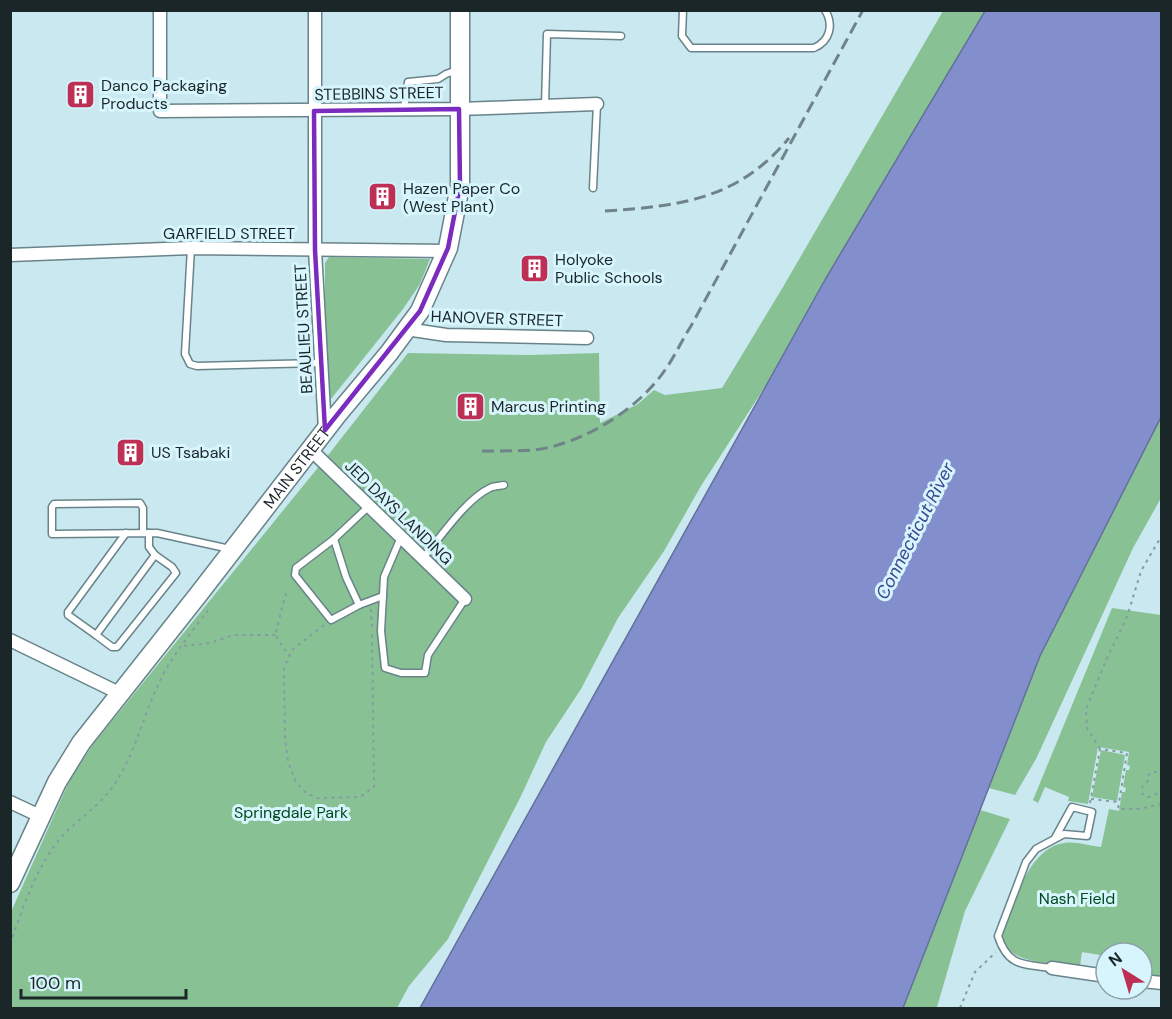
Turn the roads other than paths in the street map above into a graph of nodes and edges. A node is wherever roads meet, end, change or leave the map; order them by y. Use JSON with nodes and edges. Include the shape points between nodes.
{"nodes":[{"id":1,"x":160,"y":10,"type":"edge"},
{"id":2,"x":315,"y":10,"type":"edge"},
{"id":3,"x":460,"y":10,"type":"edge"},
{"id":4,"x":683,"y":10,"type":"edge"},
{"id":5,"x":825,"y":10,"type":"edge"},
{"id":6,"x":621,"y":36,"type":"dead end"},
{"id":7,"x":459,"y":70,"type":"junction"},
{"id":8,"x":597,"y":104,"type":"joint"},
{"id":9,"x":545,"y":106,"type":"junction"},
{"id":10,"x":459,"y":109,"type":"junction"},
{"id":11,"x":404,"y":110,"type":"junction"},
{"id":12,"x":314,"y":111,"type":"junction"},
{"id":13,"x":593,"y":188,"type":"dead end"},
{"id":14,"x":190,"y":248,"type":"junction"},
{"id":15,"x":315,"y":250,"type":"junction"},
{"id":16,"x":447,"y":251,"type":"junction"},
{"id":17,"x":10,"y":255,"type":"edge"},
{"id":18,"x":406,"y":329,"type":"junction"},
{"id":19,"x":587,"y":338,"type":"dead end"},
{"id":20,"x":321,"y":363,"type":"junction"},
{"id":21,"x":325,"y":430,"type":"junction"},
{"id":22,"x":310,"y":449,"type":"junction"},
{"id":23,"x":504,"y":485,"type":"dead end"},
{"id":24,"x":368,"y":507,"type":"junction"},
{"id":25,"x":126,"y":533,"type":"junction"},
{"id":26,"x":146,"y":533,"type":"junction"},
{"id":27,"x":401,"y":537,"type":"junction"},
{"id":28,"x":334,"y":539,"type":"junction"},
{"id":29,"x":233,"y":550,"type":"junction"},
{"id":30,"x":155,"y":555,"type":"junction"},
{"id":31,"x":423,"y":558,"type":"junction"},
{"id":32,"x":383,"y":596,"type":"junction"},
{"id":33,"x":465,"y":599,"type":"joint"},
{"id":34,"x":359,"y":605,"type":"junction"},
{"id":35,"x":96,"y":635,"type":"junction"},
{"id":36,"x":10,"y":640,"type":"edge"},
{"id":37,"x":119,"y":693,"type":"junction"},
{"id":38,"x":10,"y":802,"type":"edge"},
{"id":39,"x":40,"y":816,"type":"junction"},
{"id":40,"x":1055,"y":838,"type":"junction"},
{"id":41,"x":10,"y":883,"type":"edge"},
{"id":42,"x":1052,"y":968,"type":"joint"},
{"id":43,"x":1094,"y":974,"type":"edge"}],
"edges":[{"from":1,"to":12,"type":"street","name":"STEBBINS STREET","via":[[160,111]]},
{"from":2,"to":12,"type":"street","name":"BEAULIEU STREET"},
{"from":3,"to":7,"type":"main road","name":"MAIN STREET"},
{"from":4,"to":5,"type":"lane","via":[[682,36],[691,48],[814,48],[825,42],[830,31]]},
{"from":6,"to":9,"type":"lane","via":[[547,34]]},
{"from":7,"to":10,"type":"main road","name":"MAIN STREET"},
{"from":7,"to":11,"type":"lane","via":[[438,79],[408,82]]},
{"from":8,"to":9,"type":"street","name":"STEBBINS STREET"},
{"from":8,"to":13,"type":"lane"},
{"from":9,"to":10,"type":"street","name":"STEBBINS STREET"},
{"from":10,"to":11,"type":"street","name":"STEBBINS STREET"},
{"from":10,"to":16,"type":"main road","name":"MAIN STREET","via":[[460,186]]},
{"from":11,"to":12,"type":"street","name":"STEBBINS STREET"},
{"from":12,"to":15,"type":"street","name":"BEAULIEU STREET"},
{"from":14,"to":15,"type":"street","name":"GARFIELD STREET"},
{"from":14,"to":17,"type":"street","name":"GARFIELD STREET"},
{"from":14,"to":20,"type":"lane","via":[[185,354],[190,364]]},
{"from":15,"to":16,"type":"street","name":"GARFIELD STREET"},
{"from":15,"to":20,"type":"street","name":"BEAULIEU STREET"},
{"from":16,"to":18,"type":"main road","name":"MAIN STREET","via":[[420,311]]},
{"from":18,"to":19,"type":"street","name":"HANOVER STREET","via":[[446,335]]},
{"from":18,"to":21,"type":"main road","name":"MAIN STREET"},
{"from":20,"to":21,"type":"street","name":"BEAULIEU STREET"},
{"from":21,"to":22,"type":"main road","name":"MAIN STREET"},
{"from":22,"to":24,"type":"street","name":"JED DAYS LANDING"},
{"from":22,"to":29,"type":"main road","name":"MAIN STREET"},
{"from":23,"to":31,"type":"lane","via":[[490,488],[474,500]]},
{"from":24,"to":27,"type":"street","name":"JED DAYS LANDING"},
{"from":24,"to":28,"type":"lane"},
{"from":25,"to":26,"type":"lane"},
{"from":25,"to":26,"type":"lane","via":[[52,534],[52,507],[140,503]]},
{"from":25,"to":35,"type":"lane","via":[[68,612]]},
{"from":26,"to":29,"type":"lane","via":[[157,532]]},
{"from":26,"to":30,"type":"lane"},
{"from":27,"to":31,"type":"street","name":"JED DAYS LANDING"},
{"from":27,"to":32,"type":"lane","via":[[384,577]]},
{"from":28,"to":34,"type":"lane"},
{"from":28,"to":34,"type":"lane","via":[[300,564],[295,575],[331,620]]},
{"from":29,"to":37,"type":"main road","name":"MAIN STREET"},
{"from":30,"to":35,"type":"lane"},
{"from":30,"to":35,"type":"lane","via":[[176,573],[117,647]]},
{"from":31,"to":33,"type":"street","name":"JED DAYS LANDING"},
{"from":32,"to":33,"type":"lane","via":[[385,668],[401,673],[425,673],[428,655]]},
{"from":32,"to":34,"type":"lane"},
{"from":36,"to":37,"type":"street"},
{"from":37,"to":39,"type":"main road","name":"MAIN STREET","via":[[81,743]]},
{"from":38,"to":39,"type":"street"},
{"from":39,"to":41,"type":"main road","name":"MAIN STREET"},
{"from":40,"to":40,"type":"lane","via":[[1068,833],[1087,836],[1092,812],[1072,807]]},
{"from":40,"to":42,"type":"lane","via":[[1036,849],[1026,862],[998,936],[1008,957],[1018,963]]},
{"from":42,"to":43,"type":"street"}]}
